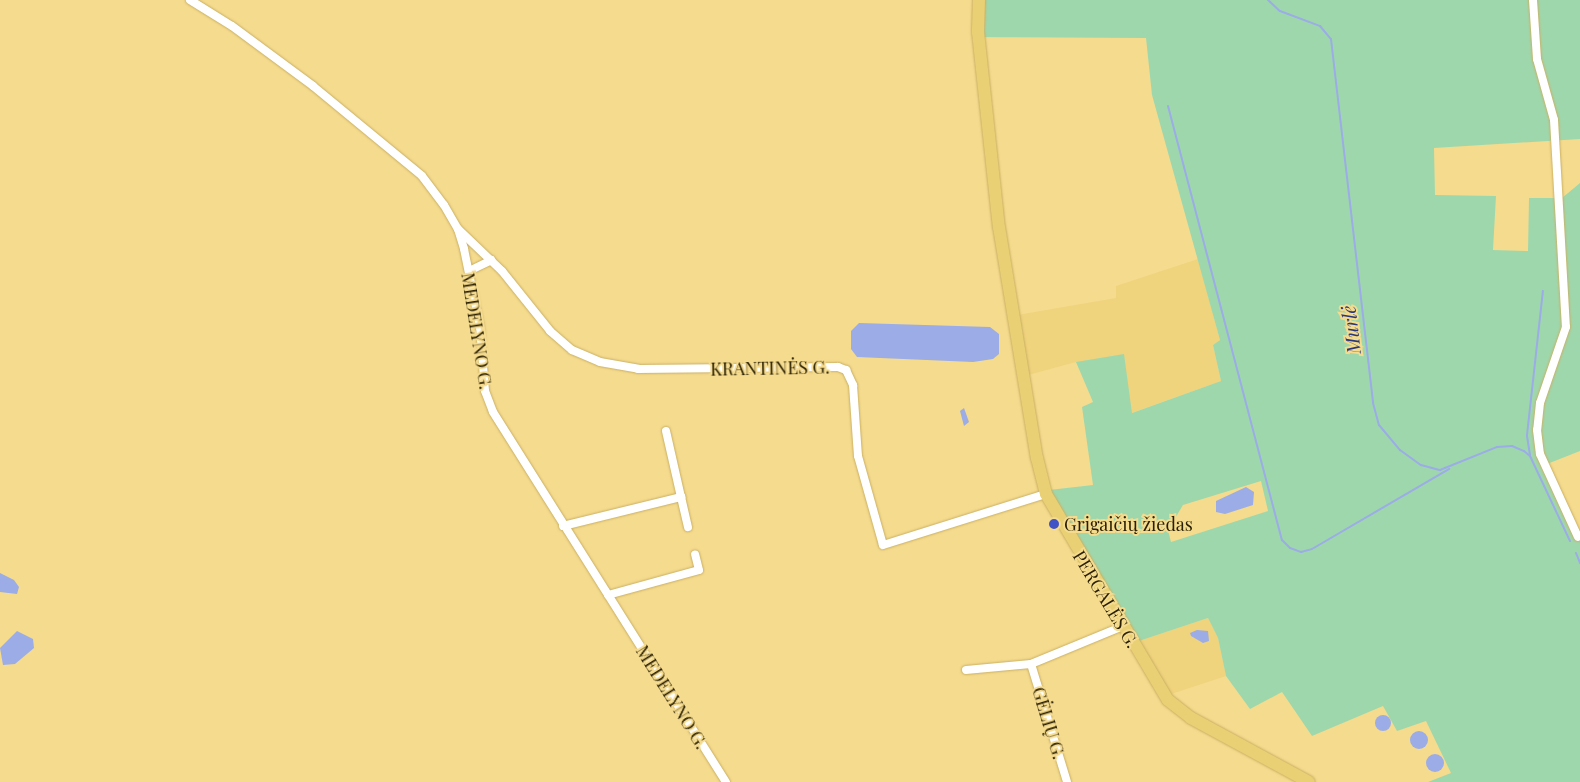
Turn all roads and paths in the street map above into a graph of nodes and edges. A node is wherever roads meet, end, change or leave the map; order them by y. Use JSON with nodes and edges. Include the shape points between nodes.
{"nodes":[{"id":1,"x":190,"y":0,"type":"edge"},
{"id":2,"x":979,"y":0,"type":"edge"},
{"id":3,"x":1533,"y":0,"type":"edge"},
{"id":4,"x":458,"y":229,"type":"junction"},
{"id":5,"x":492,"y":260,"type":"junction"},
{"id":6,"x":469,"y":271,"type":"junction"},
{"id":7,"x":666,"y":431,"type":"dead end"},
{"id":8,"x":1046,"y":494,"type":"junction"},
{"id":9,"x":681,"y":497,"type":"junction"},
{"id":10,"x":563,"y":526,"type":"junction"},
{"id":11,"x":688,"y":527,"type":"dead end"},
{"id":12,"x":1578,"y":537,"type":"dead end"},
{"id":13,"x":695,"y":554,"type":"dead end"},
{"id":14,"x":608,"y":595,"type":"junction"},
{"id":15,"x":1123,"y":626,"type":"junction"},
{"id":16,"x":1031,"y":664,"type":"junction"},
{"id":17,"x":966,"y":670,"type":"dead end"},
{"id":18,"x":726,"y":782,"type":"edge"},
{"id":19,"x":1067,"y":782,"type":"edge"},
{"id":20,"x":1309,"y":782,"type":"edge"}],
"edges":[{"from":1,"to":4,"type":"street","name":"MEDELYNO G.","via":[[232,26],[313,86],[422,176]]},
{"from":2,"to":8,"type":"main road","name":"PERGALĖS G.","via":[[981,58],[1012,307],[1036,458]]},
{"from":3,"to":12,"type":"street","via":[[1537,59],[1554,120],[1566,327],[1540,403],[1537,430],[1540,454]]},
{"from":4,"to":5,"type":"street","name":"KRANTINĖS G."},
{"from":4,"to":6,"type":"street","name":"MEDELYNO G."},
{"from":5,"to":6,"type":"street"},
{"from":5,"to":8,"type":"street","name":"KRANTINĖS G.","via":[[550,331],[572,350],[600,362],[638,369],[838,367],[846,370],[853,385],[860,464],[883,545]]},
{"from":6,"to":10,"type":"street","name":"MEDELYNO G.","via":[[480,327],[485,391],[493,412]]},
{"from":7,"to":9,"type":"street"},
{"from":8,"to":15,"type":"main road","name":"PERGALĖS G."},
{"from":9,"to":10,"type":"street"},
{"from":9,"to":11,"type":"street"},
{"from":10,"to":14,"type":"street","name":"MEDELYNO G."},
{"from":13,"to":14,"type":"street","via":[[698,570]]},
{"from":14,"to":18,"type":"street","name":"MEDELYNO G."},
{"from":15,"to":16,"type":"street"},
{"from":15,"to":20,"type":"main road","name":"PERGALĖS G.","via":[[1158,688],[1175,706],[1191,718]]},
{"from":16,"to":17,"type":"street"},
{"from":16,"to":19,"type":"street","name":"GĖLIŲ G."}]}
